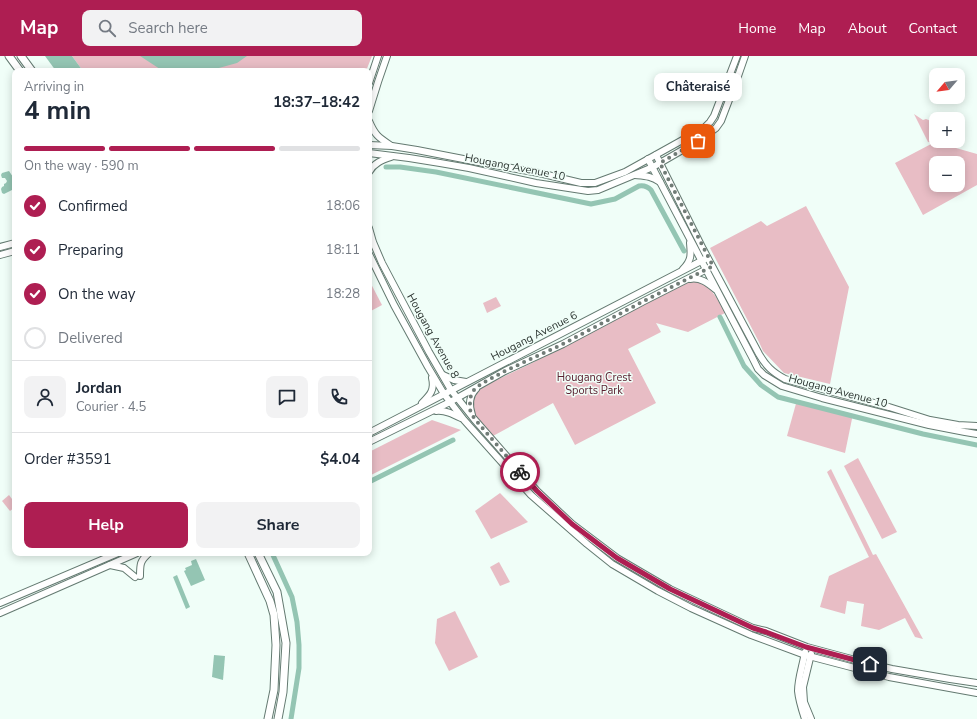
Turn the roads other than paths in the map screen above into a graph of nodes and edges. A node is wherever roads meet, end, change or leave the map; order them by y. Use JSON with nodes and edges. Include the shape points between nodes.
{"nodes":[{"id":1,"x":9,"y":56,"type":"edge"},
{"id":2,"x":21,"y":56,"type":"edge"},
{"id":3,"x":378,"y":56,"type":"edge"},
{"id":4,"x":387,"y":56,"type":"edge"},
{"id":5,"x":737,"y":56,"type":"edge"},
{"id":6,"x":745,"y":56,"type":"edge"},
{"id":7,"x":18,"y":68,"type":"edge"},
{"id":8,"x":30,"y":68,"type":"edge"},
{"id":9,"x":372,"y":74,"type":"edge"},
{"id":10,"x":372,"y":101,"type":"edge"},
{"id":11,"x":372,"y":127,"type":"edge"},
{"id":12,"x":372,"y":145,"type":"edge"},
{"id":13,"x":392,"y":146,"type":"junction"},
{"id":14,"x":372,"y":153,"type":"edge"},
{"id":15,"x":656,"y":155,"type":"junction"},
{"id":16,"x":393,"y":156,"type":"junction"},
{"id":17,"x":648,"y":159,"type":"junction"},
{"id":18,"x":660,"y":163,"type":"junction"},
{"id":19,"x":653,"y":167,"type":"junction"},
{"id":20,"x":372,"y":168,"type":"edge"},
{"id":21,"x":635,"y":175,"type":"junction"},
{"id":22,"x":661,"y":183,"type":"junction"},
{"id":23,"x":689,"y":236,"type":"junction"},
{"id":24,"x":372,"y":238,"type":"edge"},
{"id":25,"x":12,"y":244,"type":"edge"},
{"id":26,"x":0,"y":246,"type":"edge"},
{"id":27,"x":12,"y":252,"type":"edge"},
{"id":28,"x":0,"y":255,"type":"edge"},
{"id":29,"x":708,"y":258,"type":"junction"},
{"id":30,"x":372,"y":260,"type":"edge"},
{"id":31,"x":701,"y":261,"type":"junction"},
{"id":32,"x":713,"y":266,"type":"junction"},
{"id":33,"x":706,"y":269,"type":"junction"},
{"id":34,"x":681,"y":272,"type":"junction"},
{"id":35,"x":686,"y":279,"type":"junction"},
{"id":36,"x":719,"y":294,"type":"junction"},
{"id":37,"x":428,"y":367,"type":"junction"},
{"id":38,"x":441,"y":374,"type":"junction"},
{"id":39,"x":466,"y":382,"type":"junction"},
{"id":40,"x":481,"y":384,"type":"junction"},
{"id":41,"x":451,"y":390,"type":"junction"},
{"id":42,"x":444,"y":394,"type":"junction"},
{"id":43,"x":457,"y":398,"type":"junction"},
{"id":44,"x":450,"y":402,"type":"junction"},
{"id":45,"x":419,"y":407,"type":"junction"},
{"id":46,"x":425,"y":415,"type":"junction"},
{"id":47,"x":474,"y":418,"type":"junction"},
{"id":48,"x":464,"y":420,"type":"junction"},
{"id":49,"x":977,"y":426,"type":"edge"},
{"id":50,"x":372,"y":431,"type":"edge"},
{"id":51,"x":977,"y":434,"type":"edge"},
{"id":52,"x":372,"y":441,"type":"edge"},
{"id":53,"x":111,"y":556,"type":"edge"},
{"id":54,"x":130,"y":556,"type":"edge"},
{"id":55,"x":146,"y":556,"type":"edge"},
{"id":56,"x":249,"y":556,"type":"edge"},
{"id":57,"x":259,"y":556,"type":"edge"},
{"id":58,"x":107,"y":558,"type":"joint"},
{"id":59,"x":110,"y":565,"type":"junction"},
{"id":60,"x":0,"y":603,"type":"edge"},
{"id":61,"x":0,"y":613,"type":"edge"},
{"id":62,"x":810,"y":648,"type":"junction"},
{"id":63,"x":808,"y":656,"type":"junction"},
{"id":64,"x":977,"y":682,"type":"edge"},
{"id":65,"x":977,"y":692,"type":"edge"},
{"id":66,"x":268,"y":719,"type":"edge"},
{"id":67,"x":278,"y":719,"type":"edge"},
{"id":68,"x":805,"y":719,"type":"edge"},
{"id":69,"x":810,"y":719,"type":"edge"}],
"edges":[{"from":1,"to":7,"type":"main road"},
{"from":2,"to":8,"type":"main road"},
{"from":3,"to":9,"type":"main road"},
{"from":4,"to":10,"type":"main road"},
{"from":5,"to":15,"type":"main road","name":"Hougang Avenue 10","via":[[710,122]]},
{"from":6,"to":18,"type":"main road","name":"Hougang Avenue 10","via":[[716,128]]},
{"from":11,"to":13,"type":"main road","via":[[381,139]]},
{"from":12,"to":13,"type":"main road","name":"Hougang Avenue 10"},
{"from":13,"to":17,"type":"main road","name":"Hougang Avenue 10","via":[[585,183],[595,183],[625,172]]},
{"from":14,"to":16,"type":"main road","name":"Hougang Avenue 10"},
{"from":15,"to":17,"type":"main road","name":"Hougang Avenue 10"},
{"from":15,"to":18,"type":"main road","name":"Hougang Avenue 10"},
{"from":16,"to":20,"type":"main road","via":[[383,159]]},
{"from":16,"to":21,"type":"main road","name":"Hougang Avenue 10","via":[[588,191],[598,190]]},
{"from":17,"to":19,"type":"main road","name":"Hougang Avenue 10"},
{"from":18,"to":19,"type":"main road","name":"Hougang Avenue 10"},
{"from":18,"to":29,"type":"main road","name":"Hougang Avenue 10"},
{"from":19,"to":21,"type":"main road","name":"Hougang Avenue 10"},
{"from":19,"to":22,"type":"main road","name":"Hougang Avenue 10"},
{"from":21,"to":22,"type":"main road","via":[[654,178]]},
{"from":22,"to":23,"type":"main road","name":"Hougang Avenue 10"},
{"from":23,"to":31,"type":"main road","name":"Hougang Avenue 10"},
{"from":23,"to":34,"type":"main road","via":[[691,257]]},
{"from":24,"to":38,"type":"main road","name":"Hougang Avenue 8","via":[[382,263]]},
{"from":25,"to":26,"type":"main road"},
{"from":27,"to":28,"type":"main road"},
{"from":29,"to":31,"type":"main road","name":"Hougang Avenue 6"},
{"from":29,"to":32,"type":"main road","name":"Hougang Avenue 10"},
{"from":30,"to":37,"type":"main road","name":"Hougang Avenue 8"},
{"from":31,"to":33,"type":"main road","name":"Hougang Avenue 10"},
{"from":31,"to":34,"type":"main road","name":"Hougang Avenue 6"},
{"from":32,"to":33,"type":"main road","name":"Hougang Avenue 6"},
{"from":32,"to":49,"type":"main road","name":"Hougang Avenue 10","via":[[760,357],[777,375],[930,420]]},
{"from":33,"to":35,"type":"main road","name":"Hougang Avenue 6"},
{"from":33,"to":36,"type":"main road","name":"Hougang Avenue 10"},
{"from":34,"to":39,"type":"main road","name":"Hougang Avenue 6"},
{"from":35,"to":36,"type":"main road","via":[[702,280]]},
{"from":35,"to":40,"type":"main road","name":"Hougang Avenue 6"},
{"from":36,"to":51,"type":"main road","name":"Hougang Avenue 10","via":[[758,369],[782,386],[929,425]]},
{"from":37,"to":42,"type":"main road","name":"Hougang Avenue 8"},
{"from":37,"to":45,"type":"main road","via":[[434,385],[431,394]]},
{"from":38,"to":39,"type":"main road"},
{"from":38,"to":41,"type":"main road","name":"Hougang Avenue 8"},
{"from":39,"to":41,"type":"main road","name":"Hougang Avenue 6"},
{"from":40,"to":43,"type":"main road","name":"Hougang Avenue 6"},
{"from":40,"to":47,"type":"main road","via":[[470,398],[470,410]]},
{"from":41,"to":42,"type":"main road","name":"Hougang Avenue 6"},
{"from":41,"to":43,"type":"main road","name":"Hougang Avenue 8"},
{"from":42,"to":44,"type":"main road","name":"Hougang Avenue 8"},
{"from":42,"to":45,"type":"main road","name":"Hougang Avenue 6"},
{"from":43,"to":44,"type":"main road","name":"Hougang Avenue 6"},
{"from":43,"to":47,"type":"main road","name":"Hougang Avenue 8"},
{"from":44,"to":46,"type":"main road","name":"Hougang Avenue 6"},
{"from":44,"to":48,"type":"main road","name":"Hougang Avenue 8"},
{"from":45,"to":50,"type":"main road","name":"Hougang Avenue 6"},
{"from":46,"to":48,"type":"main road","via":[[441,410]]},
{"from":46,"to":52,"type":"main road","name":"Hougang Avenue 6"},
{"from":47,"to":62,"type":"main road","name":"Hougang Avenue 8","via":[[537,491],[572,524],[617,558],[676,592],[753,628]]},
{"from":48,"to":63,"type":"main road","name":"Hougang Avenue 8","via":[[531,495],[612,564],[691,608],[751,635]]},
{"from":53,"to":58,"type":"main road"},
{"from":54,"to":59,"type":"main road"},
{"from":55,"to":59,"type":"main road","via":[[142,560],[138,576],[124,568]]},
{"from":56,"to":66,"type":"main road","via":[[274,615],[274,690]]},
{"from":57,"to":67,"type":"main road","via":[[277,592],[286,643],[283,692]]},
{"from":58,"to":60,"type":"main road"},
{"from":59,"to":61,"type":"main road"},
{"from":62,"to":63,"type":"main road"},
{"from":62,"to":64,"type":"main road","name":"Hougang Avenue 8","via":[[892,669]]},
{"from":63,"to":65,"type":"main road","name":"Hougang Avenue 8","via":[[888,677]]},
{"from":63,"to":68,"type":"main road","via":[[801,671],[798,690]]},
{"from":63,"to":69,"type":"main road","via":[[803,687],[804,702]]}]}
